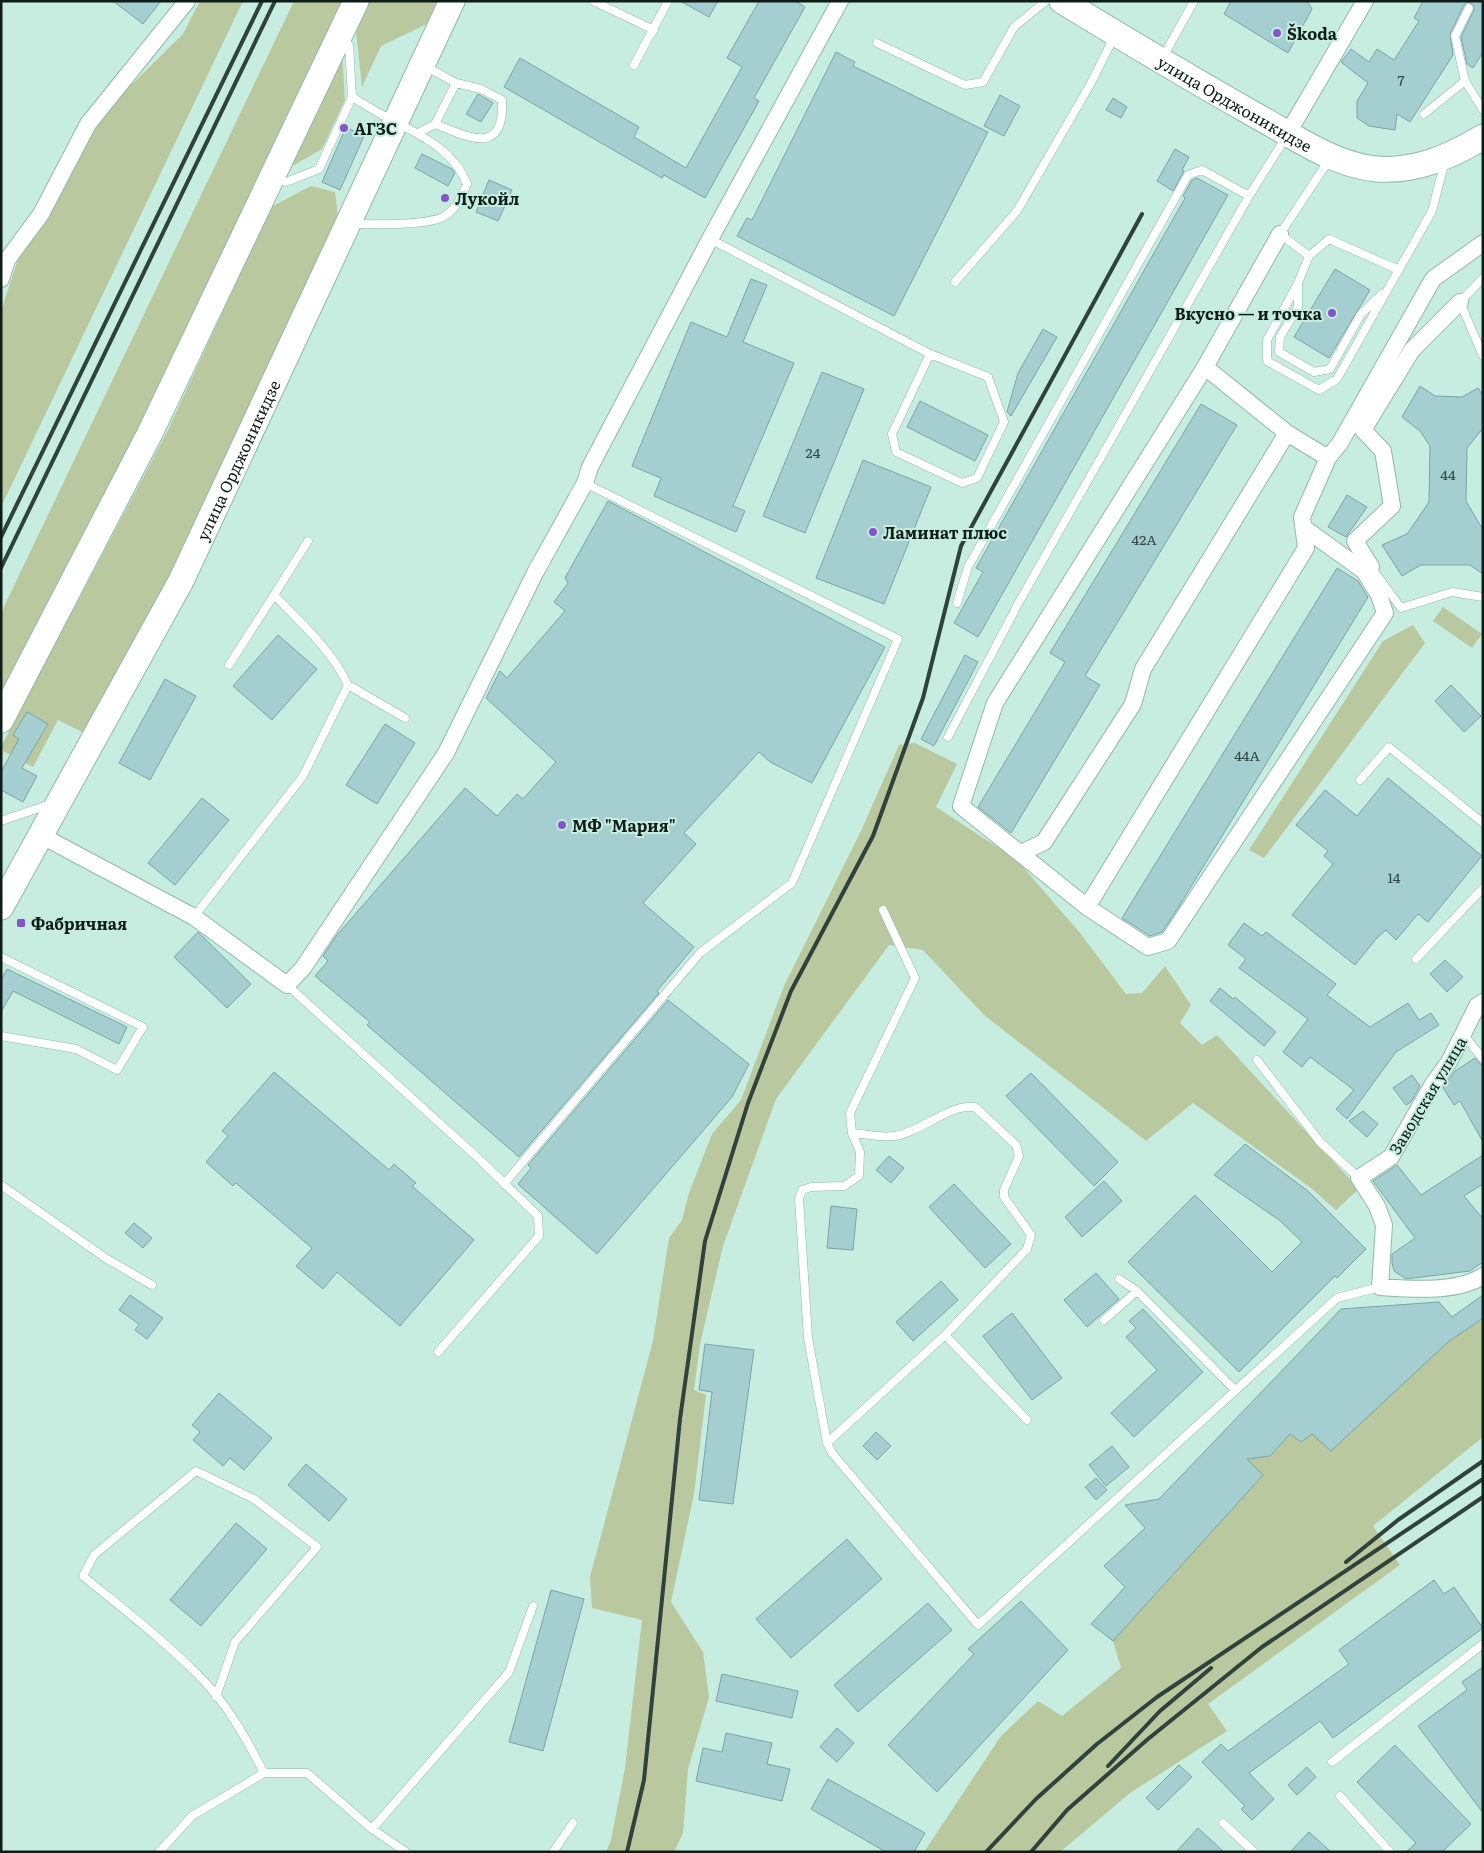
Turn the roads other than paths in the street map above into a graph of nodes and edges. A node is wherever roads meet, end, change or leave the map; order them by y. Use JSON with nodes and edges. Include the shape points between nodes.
{"nodes":[{"id":1,"x":187,"y":1,"type":"edge"},
{"id":2,"x":356,"y":1,"type":"edge"},
{"id":3,"x":452,"y":1,"type":"edge"},
{"id":4,"x":593,"y":1,"type":"edge"},
{"id":5,"x":668,"y":1,"type":"edge"},
{"id":6,"x":840,"y":1,"type":"edge"},
{"id":7,"x":1046,"y":1,"type":"edge"},
{"id":8,"x":1062,"y":1,"type":"edge"},
{"id":9,"x":1194,"y":1,"type":"edge"},
{"id":10,"x":1365,"y":1,"type":"edge"},
{"id":11,"x":1469,"y":8,"type":"dead end"},
{"id":12,"x":654,"y":30,"type":"junction"},
{"id":13,"x":1116,"y":34,"type":"junction"},
{"id":14,"x":338,"y":38,"type":"junction"},
{"id":15,"x":877,"y":43,"type":"dead end"},
{"id":16,"x":1161,"y":61,"type":"junction"},
{"id":17,"x":423,"y":65,"type":"junction"},
{"id":18,"x":634,"y":65,"type":"dead end"},
{"id":19,"x":1465,"y":81,"type":"junction"},
{"id":20,"x":456,"y":83,"type":"junction"},
{"id":21,"x":352,"y":97,"type":"junction"},
{"id":22,"x":1483,"y":110,"type":"edge"},
{"id":23,"x":1424,"y":114,"type":"dead end"},
{"id":24,"x":396,"y":122,"type":"junction"},
{"id":25,"x":435,"y":124,"type":"junction"},
{"id":26,"x":418,"y":133,"type":"junction"},
{"id":27,"x":1288,"y":133,"type":"junction"},
{"id":28,"x":1483,"y":137,"type":"edge"},
{"id":29,"x":1332,"y":156,"type":"junction"},
{"id":30,"x":1447,"y":156,"type":"junction"},
{"id":31,"x":273,"y":179,"type":"junction"},
{"id":32,"x":1249,"y":196,"type":"junction"},
{"id":33,"x":348,"y":224,"type":"junction"},
{"id":34,"x":1280,"y":234,"type":"junction"},
{"id":35,"x":710,"y":239,"type":"junction"},
{"id":36,"x":1483,"y":243,"type":"edge"},
{"id":37,"x":1309,"y":256,"type":"junction"},
{"id":38,"x":1399,"y":270,"type":"junction"},
{"id":39,"x":1483,"y":278,"type":"edge"},
{"id":40,"x":1,"y":279,"type":"edge"},
{"id":41,"x":955,"y":282,"type":"dead end"},
{"id":42,"x":1298,"y":283,"type":"junction"},
{"id":43,"x":1389,"y":288,"type":"junction"},
{"id":44,"x":1460,"y":302,"type":"junction"},
{"id":45,"x":930,"y":354,"type":"junction"},
{"id":46,"x":1483,"y":356,"type":"edge"},
{"id":47,"x":1205,"y":367,"type":"junction"},
{"id":48,"x":1287,"y":433,"type":"junction"},
{"id":49,"x":1328,"y":458,"type":"junction"},
{"id":50,"x":586,"y":483,"type":"junction"},
{"id":51,"x":1304,"y":528,"type":"junction"},
{"id":52,"x":308,"y":541,"type":"dead end"},
{"id":53,"x":1371,"y":566,"type":"joint"},
{"id":54,"x":274,"y":595,"type":"junction"},
{"id":55,"x":1483,"y":596,"type":"edge"},
{"id":56,"x":957,"y":603,"type":"dead end"},
{"id":57,"x":229,"y":664,"type":"dead end"},
{"id":58,"x":348,"y":685,"type":"junction"},
{"id":59,"x":405,"y":718,"type":"dead end"},
{"id":60,"x":1,"y":720,"type":"edge"},
{"id":61,"x":948,"y":737,"type":"dead end"},
{"id":62,"x":1360,"y":780,"type":"dead end"},
{"id":63,"x":61,"y":801,"type":"junction"},
{"id":64,"x":1,"y":821,"type":"edge"},
{"id":65,"x":1483,"y":823,"type":"edge"},
{"id":66,"x":42,"y":836,"type":"junction"},
{"id":67,"x":1021,"y":853,"type":"junction"},
{"id":68,"x":1483,"y":888,"type":"edge"},
{"id":69,"x":1,"y":907,"type":"edge"},
{"id":70,"x":1087,"y":907,"type":"junction"},
{"id":71,"x":884,"y":910,"type":"dead end"},
{"id":72,"x":194,"y":917,"type":"junction"},
{"id":73,"x":1,"y":957,"type":"edge"},
{"id":74,"x":1416,"y":958,"type":"dead end"},
{"id":75,"x":287,"y":985,"type":"junction"},
{"id":76,"x":1483,"y":1002,"type":"edge"},
{"id":77,"x":1464,"y":1035,"type":"junction"},
{"id":78,"x":1,"y":1036,"type":"edge"},
{"id":79,"x":1257,"y":1060,"type":"dead end"},
{"id":80,"x":1483,"y":1060,"type":"edge"},
{"id":81,"x":852,"y":1133,"type":"junction"},
{"id":82,"x":1359,"y":1178,"type":"junction"},
{"id":83,"x":1,"y":1184,"type":"edge"},
{"id":84,"x":504,"y":1184,"type":"junction"},
{"id":85,"x":1483,"y":1276,"type":"edge"},
{"id":86,"x":1118,"y":1278,"type":"dead end"},
{"id":87,"x":152,"y":1285,"type":"dead end"},
{"id":88,"x":1380,"y":1287,"type":"junction"},
{"id":89,"x":1137,"y":1291,"type":"junction"},
{"id":90,"x":1104,"y":1320,"type":"dead end"},
{"id":91,"x":945,"y":1335,"type":"junction"},
{"id":92,"x":438,"y":1352,"type":"dead end"},
{"id":93,"x":1235,"y":1390,"type":"junction"},
{"id":94,"x":1027,"y":1420,"type":"dead end"},
{"id":95,"x":827,"y":1443,"type":"junction"},
{"id":96,"x":533,"y":1606,"type":"dead end"},
{"id":97,"x":1483,"y":1644,"type":"edge"},
{"id":98,"x":216,"y":1697,"type":"junction"},
{"id":99,"x":1332,"y":1762,"type":"dead end"},
{"id":100,"x":264,"y":1773,"type":"junction"},
{"id":101,"x":1340,"y":1796,"type":"dead end"},
{"id":102,"x":573,"y":1823,"type":"dead end"},
{"id":103,"x":1223,"y":1823,"type":"dead end"},
{"id":104,"x":372,"y":1829,"type":"junction"},
{"id":105,"x":159,"y":1852,"type":"edge"},
{"id":106,"x":406,"y":1852,"type":"edge"},
{"id":107,"x":553,"y":1852,"type":"edge"},
{"id":108,"x":1254,"y":1852,"type":"edge"},
{"id":109,"x":1390,"y":1852,"type":"edge"}],
"edges":[{"from":1,"to":40,"type":"street","via":[[88,124],[41,214],[7,260]]},
{"from":2,"to":14,"type":"main road"},
{"from":3,"to":17,"type":"main road","name":"улица Орджоникидзе"},
{"from":4,"to":12,"type":"lane"},
{"from":5,"to":12,"type":"lane"},
{"from":6,"to":35,"type":"street"},
{"from":7,"to":15,"type":"lane","via":[[1014,26],[982,82],[965,85]]},
{"from":8,"to":13,"type":"main road","name":"улица Орджоникидзе"},
{"from":9,"to":16,"type":"lane"},
{"from":10,"to":27,"type":"street"},
{"from":11,"to":19,"type":"lane","via":[[1455,36]]},
{"from":12,"to":18,"type":"lane"},
{"from":13,"to":16,"type":"main road","name":"улица Орджоникидзе"},
{"from":13,"to":41,"type":"lane","via":[[1017,211]]},
{"from":14,"to":21,"type":"lane","via":[[349,45]]},
{"from":14,"to":31,"type":"main road"},
{"from":16,"to":27,"type":"main road","name":"улица Орджоникидзе"},
{"from":17,"to":20,"type":"lane"},
{"from":17,"to":24,"type":"main road","name":"улица Орджоникидзе"},
{"from":19,"to":22,"type":"lane"},
{"from":19,"to":23,"type":"lane"},
{"from":20,"to":25,"type":"lane"},
{"from":20,"to":25,"type":"lane","via":[[481,89],[502,100],[503,115],[494,134],[483,140]]},
{"from":21,"to":24,"type":"lane"},
{"from":21,"to":31,"type":"lane","via":[[319,169],[286,182]]},
{"from":24,"to":26,"type":"lane"},
{"from":24,"to":33,"type":"main road","name":"улица Орджоникидзе"},
{"from":25,"to":26,"type":"lane"},
{"from":26,"to":33,"type":"lane","via":[[447,155],[463,173],[466,184],[458,204],[444,216],[414,222]]},
{"from":27,"to":29,"type":"main road","name":"улица Орджоникидзе"},
{"from":27,"to":32,"type":"lane"},
{"from":28,"to":30,"type":"main road","name":"улица Орджоникидзе"},
{"from":29,"to":30,"type":"main road","name":"улица Орджоникидзе","via":[[1374,169],[1402,169]]},
{"from":29,"to":34,"type":"lane"},
{"from":30,"to":38,"type":"lane","via":[[1432,211]]},
{"from":31,"to":60,"type":"main road","via":[[150,433]]},
{"from":32,"to":56,"type":"lane","via":[[1202,170],[1188,175],[968,567]]},
{"from":32,"to":61,"type":"lane","via":[[1019,602]]},
{"from":33,"to":63,"type":"main road","name":"улица Орджоникидзе","via":[[181,581]]},
{"from":34,"to":37,"type":"lane"},
{"from":34,"to":47,"type":"street"},
{"from":35,"to":45,"type":"lane"},
{"from":35,"to":50,"type":"street","via":[[590,467]]},
{"from":36,"to":49,"type":"street","via":[[1433,280],[1340,443]]},
{"from":37,"to":38,"type":"lane","via":[[1329,239]]},
{"from":37,"to":42,"type":"lane"},
{"from":38,"to":43,"type":"lane"},
{"from":39,"to":44,"type":"lane"},
{"from":42,"to":43,"type":"lane","via":[[1298,307],[1280,337],[1279,352],[1314,372],[1330,369],[1361,314]]},
{"from":42,"to":43,"type":"lane","via":[[1267,340],[1267,361],[1319,390],[1337,379]]},
{"from":44,"to":46,"type":"lane"},
{"from":44,"to":53,"type":"street","via":[[1412,350],[1363,430],[1383,451],[1392,506],[1354,541]]},
{"from":45,"to":45,"type":"lane","via":[[892,434],[896,452],[962,483],[977,478],[1004,422],[988,377]]},
{"from":47,"to":48,"type":"street"},
{"from":47,"to":67,"type":"street","via":[[995,703],[960,806]]},
{"from":48,"to":49,"type":"street"},
{"from":48,"to":67,"type":"street","via":[[1143,669],[1133,704],[1044,842]]},
{"from":49,"to":51,"type":"street","via":[[1302,517]]},
{"from":50,"to":75,"type":"street","via":[[535,573],[446,753],[303,968]]},
{"from":50,"to":84,"type":"lane","via":[[898,639],[792,883],[700,953]]},
{"from":51,"to":70,"type":"street","via":[[1306,548]]},
{"from":51,"to":70,"type":"street","via":[[1364,571],[1379,595],[1385,613],[1168,941],[1148,947]]},
{"from":52,"to":54,"type":"lane"},
{"from":53,"to":55,"type":"lane","via":[[1402,608],[1452,592]]},
{"from":54,"to":57,"type":"lane"},
{"from":54,"to":58,"type":"lane","via":[[320,641]]},
{"from":58,"to":59,"type":"lane"},
{"from":58,"to":72,"type":"lane","via":[[303,776]]},
{"from":62,"to":65,"type":"lane","via":[[1389,747]]},
{"from":63,"to":64,"type":"lane"},
{"from":63,"to":66,"type":"main road","name":"улица Орджоникидзе"},
{"from":66,"to":69,"type":"main road","name":"улица Орджоникидзе"},
{"from":66,"to":72,"type":"street"},
{"from":67,"to":70,"type":"street"},
{"from":68,"to":74,"type":"lane"},
{"from":71,"to":81,"type":"lane","via":[[915,978],[850,1113]]},
{"from":72,"to":75,"type":"street"},
{"from":73,"to":78,"type":"lane","via":[[142,1027],[117,1070],[76,1049]]},
{"from":75,"to":84,"type":"lane"},
{"from":76,"to":77,"type":"street","name":"Заводская улица","via":[[1477,1006]]},
{"from":77,"to":80,"type":"lane"},
{"from":77,"to":82,"type":"street","name":"Заводская улица","via":[[1391,1156]]},
{"from":79,"to":82,"type":"lane","via":[[1320,1142]]},
{"from":81,"to":91,"type":"lane","via":[[895,1136],[968,1106],[975,1107],[1016,1145],[1019,1156],[1004,1197],[1031,1235],[1031,1242]]},
{"from":81,"to":95,"type":"lane","via":[[860,1152],[859,1176],[844,1186],[802,1190],[799,1199],[808,1338]]},
{"from":82,"to":88,"type":"street","via":[[1377,1206],[1384,1225]]},
{"from":83,"to":87,"type":"lane","via":[[107,1259]]},
{"from":84,"to":92,"type":"lane","via":[[538,1216],[539,1236]]},
{"from":85,"to":88,"type":"street","via":[[1473,1282],[1425,1289]]},
{"from":86,"to":89,"type":"lane"},
{"from":88,"to":93,"type":"lane","via":[[1337,1298]]},
{"from":89,"to":90,"type":"lane"},
{"from":89,"to":93,"type":"lane"},
{"from":91,"to":94,"type":"lane"},
{"from":91,"to":95,"type":"lane"},
{"from":93,"to":95,"type":"lane","via":[[978,1625],[832,1453]]},
{"from":96,"to":104,"type":"lane","via":[[509,1672]]},
{"from":97,"to":99,"type":"lane"},
{"from":98,"to":98,"type":"lane","via":[[202,1679],[162,1642],[83,1576],[94,1556],[196,1471],[254,1499],[317,1547],[236,1642]]},
{"from":98,"to":100,"type":"lane","via":[[242,1731]]},
{"from":100,"to":104,"type":"lane","via":[[307,1773]]},
{"from":100,"to":105,"type":"lane","via":[[192,1816]]},
{"from":101,"to":109,"type":"lane"},
{"from":102,"to":107,"type":"lane"},
{"from":103,"to":108,"type":"lane"},
{"from":104,"to":106,"type":"lane"}]}
